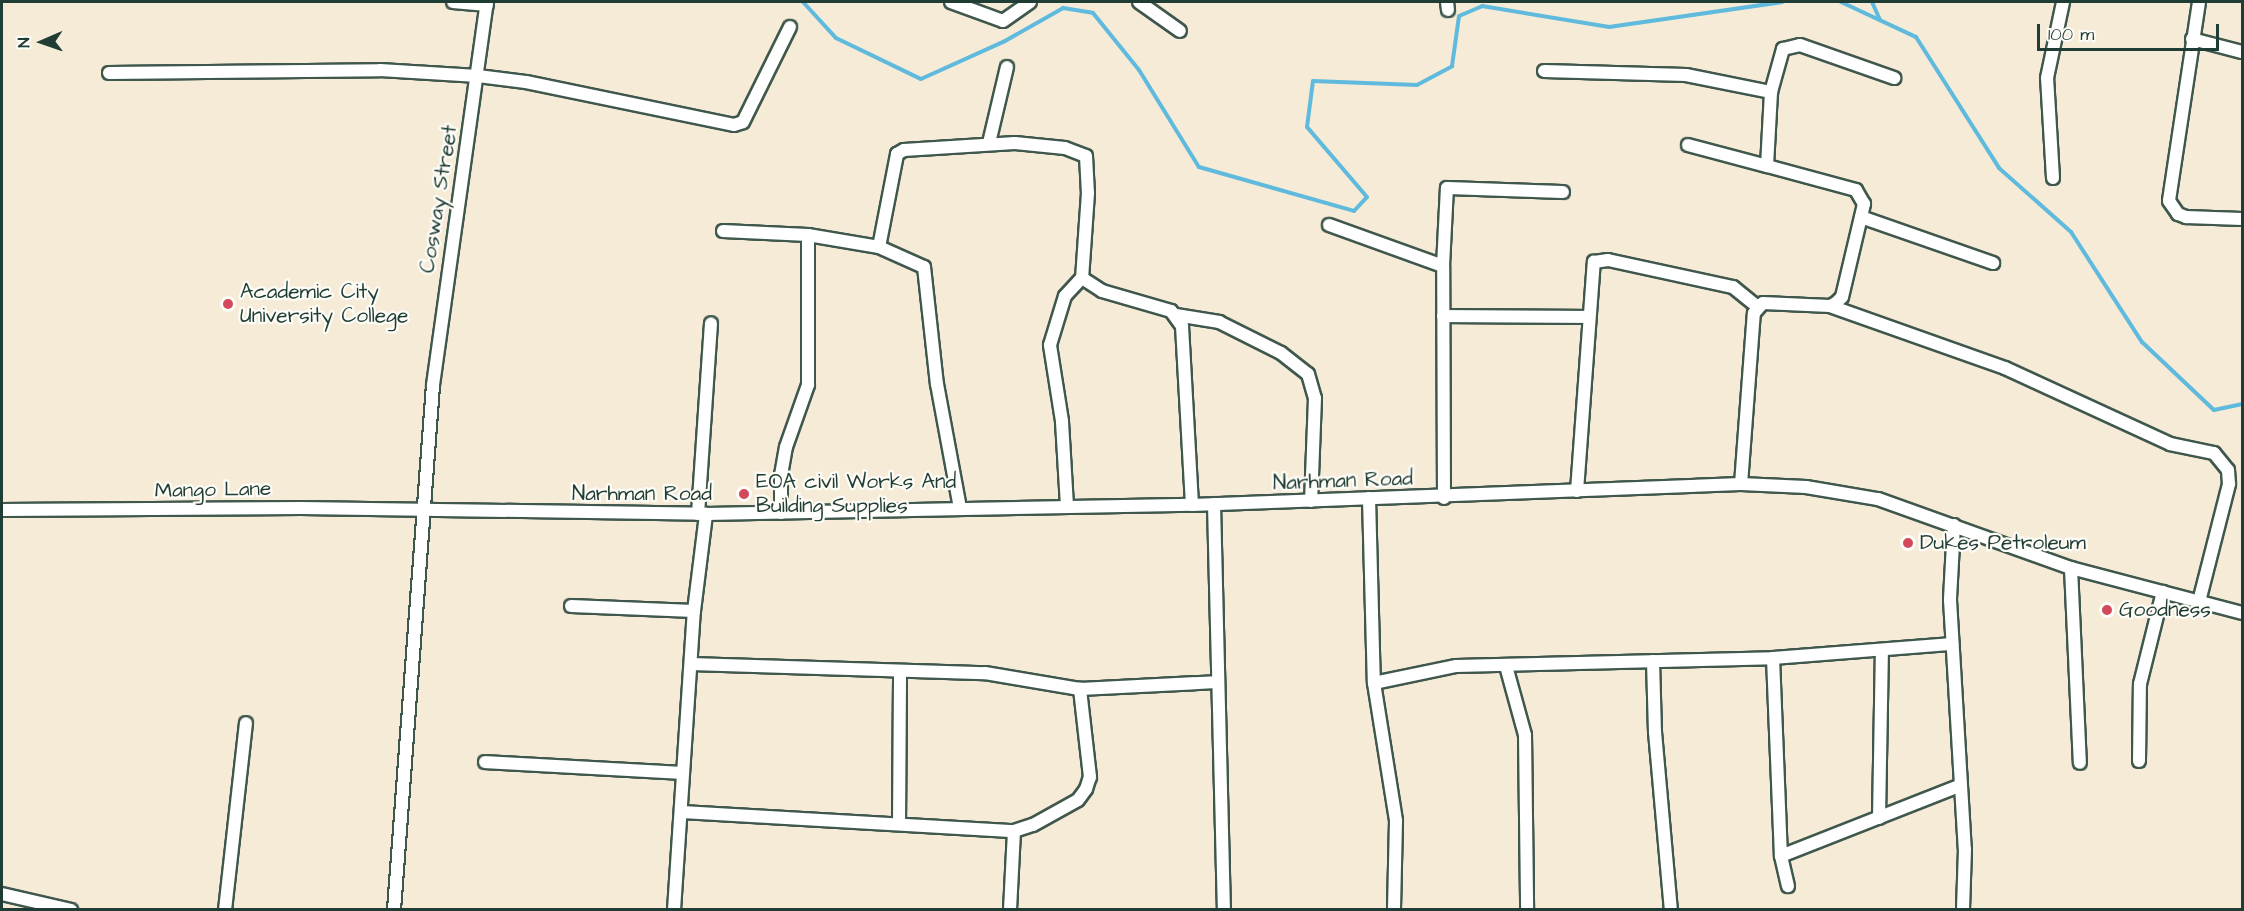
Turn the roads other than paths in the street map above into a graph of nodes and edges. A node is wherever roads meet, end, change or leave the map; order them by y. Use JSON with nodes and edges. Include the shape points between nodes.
{"nodes":[{"id":1,"x":453,"y":2,"type":"edge"},
{"id":2,"x":951,"y":2,"type":"edge"},
{"id":3,"x":1030,"y":2,"type":"edge"},
{"id":4,"x":1139,"y":2,"type":"edge"},
{"id":5,"x":2062,"y":2,"type":"edge"},
{"id":6,"x":2199,"y":2,"type":"edge"},
{"id":7,"x":487,"y":3,"type":"edge"},
{"id":8,"x":790,"y":27,"type":"dead end"},
{"id":9,"x":1180,"y":31,"type":"dead end"},
{"id":10,"x":2192,"y":39,"type":"junction"},
{"id":11,"x":2242,"y":52,"type":"edge"},
{"id":12,"x":1007,"y":67,"type":"dead end"},
{"id":13,"x":1544,"y":70,"type":"dead end"},
{"id":14,"x":108,"y":72,"type":"dead end"},
{"id":15,"x":477,"y":76,"type":"junction"},
{"id":16,"x":1894,"y":78,"type":"dead end"},
{"id":17,"x":1771,"y":93,"type":"junction"},
{"id":18,"x":988,"y":143,"type":"junction"},
{"id":19,"x":1688,"y":145,"type":"dead end"},
{"id":20,"x":1767,"y":166,"type":"junction"},
{"id":21,"x":2052,"y":178,"type":"dead end"},
{"id":22,"x":1563,"y":192,"type":"dead end"},
{"id":23,"x":1861,"y":217,"type":"junction"},
{"id":24,"x":2242,"y":219,"type":"edge"},
{"id":25,"x":1329,"y":225,"type":"dead end"},
{"id":26,"x":723,"y":231,"type":"dead end"},
{"id":27,"x":808,"y":235,"type":"junction"},
{"id":28,"x":879,"y":247,"type":"junction"},
{"id":29,"x":1993,"y":263,"type":"dead end"},
{"id":30,"x":1443,"y":266,"type":"junction"},
{"id":31,"x":1082,"y":278,"type":"junction"},
{"id":32,"x":1830,"y":306,"type":"junction"},
{"id":33,"x":1758,"y":307,"type":"junction"},
{"id":34,"x":1176,"y":315,"type":"junction"},
{"id":35,"x":1443,"y":316,"type":"junction"},
{"id":36,"x":1589,"y":317,"type":"junction"},
{"id":37,"x":711,"y":323,"type":"dead end"},
{"id":38,"x":1741,"y":484,"type":"junction"},
{"id":39,"x":1577,"y":491,"type":"junction"},
{"id":40,"x":1369,"y":498,"type":"junction"},
{"id":41,"x":1444,"y":498,"type":"junction"},
{"id":42,"x":1311,"y":501,"type":"junction"},
{"id":43,"x":1214,"y":504,"type":"junction"},
{"id":44,"x":1192,"y":505,"type":"junction"},
{"id":45,"x":1067,"y":506,"type":"junction"},
{"id":46,"x":960,"y":508,"type":"junction"},
{"id":47,"x":2,"y":510,"type":"edge"},
{"id":48,"x":426,"y":511,"type":"junction"},
{"id":49,"x":781,"y":513,"type":"junction"},
{"id":50,"x":702,"y":514,"type":"junction"},
{"id":51,"x":1954,"y":525,"type":"junction"},
{"id":52,"x":2071,"y":568,"type":"junction"},
{"id":53,"x":2163,"y":592,"type":"junction"},
{"id":54,"x":2199,"y":602,"type":"junction"},
{"id":55,"x":571,"y":606,"type":"dead end"},
{"id":56,"x":694,"y":610,"type":"junction"},
{"id":57,"x":2242,"y":613,"type":"edge"},
{"id":58,"x":1952,"y":644,"type":"junction"},
{"id":59,"x":1882,"y":651,"type":"junction"},
{"id":60,"x":1773,"y":657,"type":"junction"},
{"id":61,"x":1653,"y":661,"type":"junction"},
{"id":62,"x":691,"y":664,"type":"junction"},
{"id":63,"x":1506,"y":666,"type":"junction"},
{"id":64,"x":900,"y":673,"type":"junction"},
{"id":65,"x":1216,"y":682,"type":"junction"},
{"id":66,"x":1374,"y":683,"type":"junction"},
{"id":67,"x":1080,"y":689,"type":"junction"},
{"id":68,"x":246,"y":723,"type":"dead end"},
{"id":69,"x":2139,"y":761,"type":"dead end"},
{"id":70,"x":485,"y":762,"type":"dead end"},
{"id":71,"x":2080,"y":763,"type":"dead end"},
{"id":72,"x":682,"y":773,"type":"junction"},
{"id":73,"x":1959,"y":786,"type":"junction"},
{"id":74,"x":682,"y":812,"type":"junction"},
{"id":75,"x":1879,"y":818,"type":"junction"},
{"id":76,"x":899,"y":824,"type":"junction"},
{"id":77,"x":1014,"y":831,"type":"junction"},
{"id":78,"x":1781,"y":856,"type":"junction"},
{"id":79,"x":1788,"y":886,"type":"dead end"},
{"id":80,"x":2,"y":894,"type":"edge"},
{"id":81,"x":71,"y":909,"type":"edge"},
{"id":82,"x":225,"y":909,"type":"edge"},
{"id":83,"x":394,"y":909,"type":"edge"},
{"id":84,"x":674,"y":909,"type":"edge"},
{"id":85,"x":1010,"y":909,"type":"edge"},
{"id":86,"x":1224,"y":909,"type":"edge"},
{"id":87,"x":1394,"y":909,"type":"edge"},
{"id":88,"x":1527,"y":909,"type":"edge"},
{"id":89,"x":1671,"y":909,"type":"edge"},
{"id":90,"x":1963,"y":909,"type":"edge"}],
"edges":[{"from":1,"to":7,"type":"street"},
{"from":2,"to":3,"type":"street","via":[[1003,21]]},
{"from":4,"to":9,"type":"street"},
{"from":5,"to":21,"type":"street","via":[[2047,78]]},
{"from":6,"to":10,"type":"street"},
{"from":7,"to":15,"type":"street","name":"Cosway Street"},
{"from":8,"to":15,"type":"street","via":[[743,122],[734,125],[526,82]]},
{"from":10,"to":11,"type":"street"},
{"from":10,"to":24,"type":"street","via":[[2181,140],[2169,201],[2178,214],[2186,217],[2211,221]]},
{"from":12,"to":18,"type":"street"},
{"from":13,"to":17,"type":"street","via":[[1686,75]]},
{"from":14,"to":15,"type":"street","via":[[380,70]]},
{"from":15,"to":48,"type":"street","name":"Cosway Street","via":[[433,385]]},
{"from":16,"to":17,"type":"street","via":[[1794,44],[1783,49]]},
{"from":17,"to":20,"type":"street"},
{"from":18,"to":28,"type":"street","via":[[913,148],[897,154]]},
{"from":18,"to":31,"type":"street","via":[[1039,144],[1086,156],[1088,193]]},
{"from":19,"to":20,"type":"street"},
{"from":20,"to":23,"type":"street","via":[[1856,190],[1864,204]]},
{"from":22,"to":30,"type":"street","via":[[1447,188]]},
{"from":23,"to":29,"type":"street"},
{"from":23,"to":32,"type":"street","via":[[1842,297]]},
{"from":25,"to":30,"type":"street"},
{"from":26,"to":27,"type":"street"},
{"from":27,"to":28,"type":"street"},
{"from":27,"to":49,"type":"street","via":[[808,385],[786,447]]},
{"from":28,"to":46,"type":"street","via":[[912,258],[927,274],[935,373]]},
{"from":30,"to":35,"type":"street"},
{"from":31,"to":34,"type":"street","via":[[1102,291]]},
{"from":31,"to":45,"type":"street","via":[[1065,296],[1050,345],[1062,421]]},
{"from":32,"to":33,"type":"street","via":[[1764,303]]},
{"from":32,"to":54,"type":"street","via":[[2006,368],[2170,444],[2214,453],[2228,470],[2229,484]]},
{"from":33,"to":36,"type":"street","via":[[1732,287],[1608,260],[1594,262]]},
{"from":33,"to":38,"type":"street"},
{"from":34,"to":42,"type":"street","via":[[1220,322],[1281,353],[1308,374],[1315,398]]},
{"from":34,"to":44,"type":"street","via":[[1182,326],[1186,368]]},
{"from":35,"to":36,"type":"street"},
{"from":35,"to":41,"type":"street"},
{"from":36,"to":39,"type":"street"},
{"from":37,"to":50,"type":"street"},
{"from":38,"to":39,"type":"street","name":"Narhman Road"},
{"from":38,"to":51,"type":"street","name":"Narhman Road","via":[[1858,494]]},
{"from":39,"to":41,"type":"street","name":"Narhman Road"},
{"from":40,"to":41,"type":"street","name":"Narhman Road"},
{"from":40,"to":42,"type":"street","name":"Narhman Road"},
{"from":40,"to":66,"type":"street"},
{"from":42,"to":43,"type":"street","name":"Narhman Road"},
{"from":43,"to":44,"type":"street","name":"Narhman Road"},
{"from":43,"to":65,"type":"street"},
{"from":44,"to":45,"type":"street","name":"Narhman Road"},
{"from":45,"to":46,"type":"street","name":"Narhman Road"},
{"from":46,"to":49,"type":"street","name":"Narhman Road"},
{"from":47,"to":48,"type":"street","name":"Mango Lane"},
{"from":48,"to":50,"type":"street","name":"Narhman Road"},
{"from":48,"to":83,"type":"street","name":"Cosway Street"},
{"from":49,"to":50,"type":"street","name":"Narhman Road"},
{"from":50,"to":56,"type":"street"},
{"from":51,"to":52,"type":"street","name":"Narhman Road"},
{"from":51,"to":58,"type":"street"},
{"from":52,"to":53,"type":"street","name":"Narhman Road"},
{"from":52,"to":71,"type":"street"},
{"from":53,"to":54,"type":"street","name":"Narhman Road"},
{"from":53,"to":69,"type":"street","via":[[2140,684]]},
{"from":54,"to":57,"type":"street","name":"Narhman Road"},
{"from":55,"to":56,"type":"street"},
{"from":56,"to":62,"type":"street"},
{"from":58,"to":59,"type":"street"},
{"from":58,"to":73,"type":"street"},
{"from":59,"to":60,"type":"street"},
{"from":59,"to":75,"type":"street"},
{"from":60,"to":61,"type":"street"},
{"from":60,"to":78,"type":"street"},
{"from":61,"to":63,"type":"street"},
{"from":61,"to":89,"type":"street"},
{"from":62,"to":64,"type":"street"},
{"from":62,"to":72,"type":"street"},
{"from":63,"to":66,"type":"street","via":[[1456,666]]},
{"from":63,"to":88,"type":"street","via":[[1526,735]]},
{"from":64,"to":67,"type":"street","via":[[985,673]]},
{"from":64,"to":76,"type":"street"},
{"from":65,"to":67,"type":"street"},
{"from":65,"to":86,"type":"street"},
{"from":66,"to":87,"type":"street","via":[[1395,811]]},
{"from":67,"to":77,"type":"street","via":[[1090,777],[1086,789],[1069,805]]},
{"from":68,"to":82,"type":"street"},
{"from":70,"to":72,"type":"street"},
{"from":72,"to":74,"type":"street"},
{"from":73,"to":75,"type":"street"},
{"from":73,"to":90,"type":"street","via":[[1965,849]]},
{"from":74,"to":76,"type":"street"},
{"from":74,"to":84,"type":"street"},
{"from":75,"to":78,"type":"street"},
{"from":76,"to":77,"type":"street"},
{"from":77,"to":85,"type":"street"},
{"from":78,"to":79,"type":"street"},
{"from":80,"to":81,"type":"street"}]}
